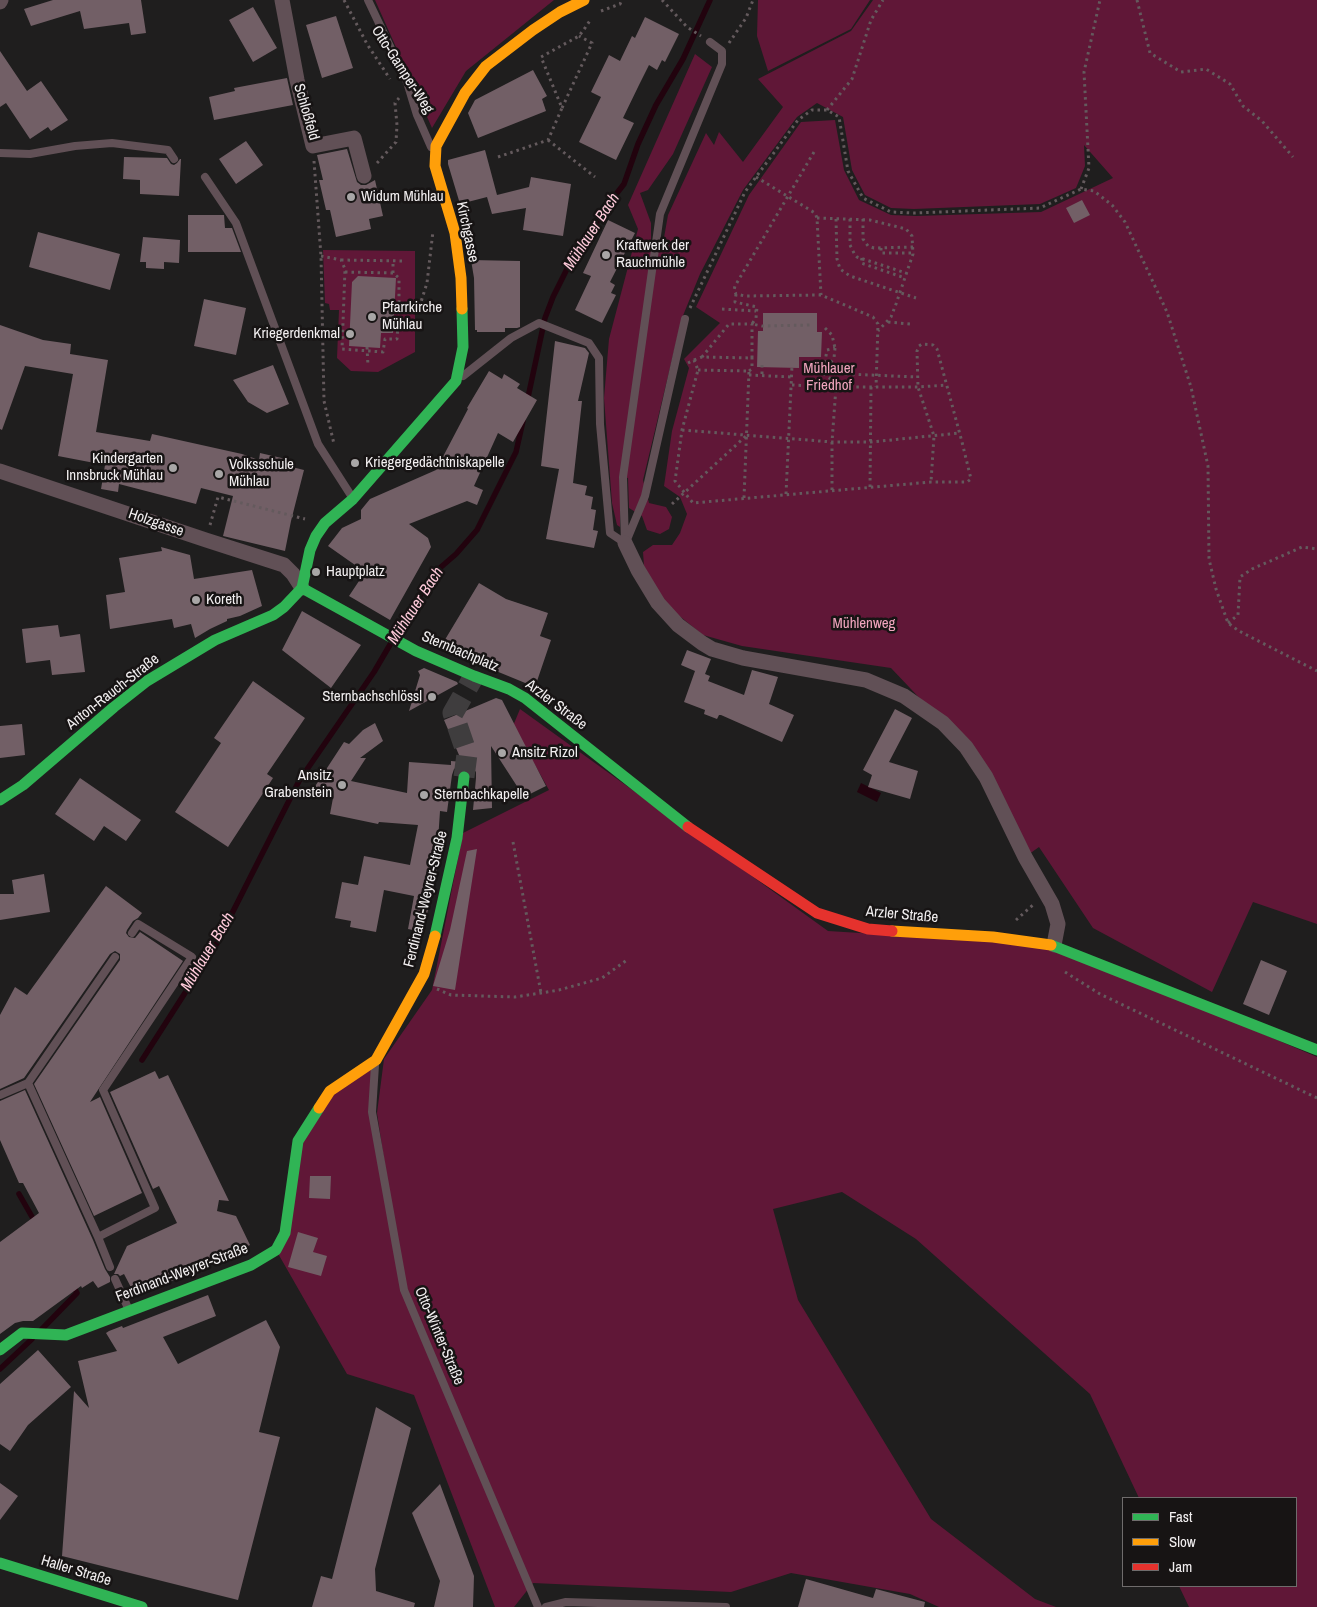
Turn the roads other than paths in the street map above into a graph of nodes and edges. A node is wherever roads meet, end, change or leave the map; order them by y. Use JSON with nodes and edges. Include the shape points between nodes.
{"nodes":[{"id":1,"x":282,"y":0,"type":"edge"},
{"id":2,"x":368,"y":0,"type":"edge"},
{"id":3,"x":584,"y":0,"type":"edge"},
{"id":4,"x":710,"y":42,"type":"dead end"},
{"id":5,"x":0,"y":153,"type":"edge"},
{"id":6,"x":434,"y":156,"type":"junction"},
{"id":7,"x":174,"y":159,"type":"dead end"},
{"id":8,"x":364,"y":176,"type":"road end"},
{"id":9,"x":205,"y":177,"type":"dead end"},
{"id":10,"x":685,"y":318,"type":"road end"},
{"id":11,"x":456,"y":381,"type":"junction"},
{"id":12,"x":0,"y":471,"type":"edge"},
{"id":13,"x":353,"y":499,"type":"junction"},
{"id":14,"x":625,"y":543,"type":"junction"},
{"id":15,"x":302,"y":588,"type":"junction"},
{"id":16,"x":509,"y":689,"type":"joint"},
{"id":17,"x":464,"y":777,"type":"tunnel mouth"},
{"id":18,"x":0,"y":800,"type":"edge"},
{"id":19,"x":132,"y":932,"type":"dead end"},
{"id":20,"x":1054,"y":945,"type":"junction"},
{"id":21,"x":116,"y":958,"type":"dead end"},
{"id":22,"x":1317,"y":1050,"type":"edge"},
{"id":23,"x":376,"y":1060,"type":"junction"},
{"id":24,"x":28,"y":1083,"type":"junction"},
{"id":25,"x":0,"y":1095,"type":"edge"},
{"id":26,"x":98,"y":1237,"type":"junction"},
{"id":27,"x":110,"y":1267,"type":"dead end"},
{"id":28,"x":115,"y":1279,"type":"dead end"},
{"id":29,"x":129,"y":1310,"type":"junction"},
{"id":30,"x":0,"y":1350,"type":"edge"},
{"id":31,"x":0,"y":1563,"type":"edge"},
{"id":32,"x":142,"y":1607,"type":"edge"},
{"id":33,"x":538,"y":1607,"type":"edge"},
{"id":34,"x":546,"y":1607,"type":"edge"},
{"id":35,"x":726,"y":1607,"type":"edge"}],
"edges":[{"from":1,"to":8,"type":"street","name":"Schloßfeld","via":[[296,80],[313,146],[354,138]]},
{"from":2,"to":6,"type":"lane","name":"Otto-Gamper-Weg","via":[[407,82]]},
{"from":3,"to":6,"type":"main road","via":[[539,26],[486,66],[465,93],[442,133]]},
{"from":4,"to":14,"type":"lane","via":[[722,51],[722,64],[660,214],[623,477]]},
{"from":5,"to":7,"type":"lane","via":[[30,154],[112,143],[168,150]]},
{"from":6,"to":11,"type":"main road","name":"Kirchgasse","via":[[455,233],[461,278],[463,347]]},
{"from":9,"to":13,"type":"lane","via":[[236,223],[318,444]]},
{"from":10,"to":14,"type":"lane","via":[[646,496]]},
{"from":11,"to":13,"type":"main road","name":"Kirchgasse"},
{"from":11,"to":14,"type":"lane","via":[[512,338],[540,324],[589,343],[599,358],[600,424],[610,532]]},
{"from":12,"to":15,"type":"street","name":"Holzgasse","via":[[284,565]]},
{"from":13,"to":15,"type":"main road","via":[[316,536]]},
{"from":14,"to":20,"type":"street","via":[[658,603],[702,644],[743,658],[866,680],[904,696],[943,723],[966,747],[986,777],[1024,856],[1052,904],[1058,924]]},
{"from":15,"to":16,"type":"main road","name":"Sternbachplatz","via":[[416,651]]},
{"from":15,"to":18,"type":"main road","name":"Anton-Rauch-Straße","via":[[273,615],[215,640],[147,682],[23,785]]},
{"from":16,"to":20,"type":"main road","name":"Arzler Straße","via":[[525,698],[698,834],[817,913],[868,929],[993,937]]},
{"from":17,"to":23,"type":"main road","name":"Ferdinand-Weyrer-Straße","via":[[456,846],[424,974]]},
{"from":19,"to":26,"type":"lane","via":[[138,924],[192,958],[103,1090],[155,1208]]},
{"from":20,"to":22,"type":"main road","name":"Arzler Straße"},
{"from":21,"to":24,"type":"lane"},
{"from":23,"to":29,"type":"main road","name":"Ferdinand-Weyrer-Straße","via":[[330,1091],[298,1141],[285,1232],[276,1250],[251,1265]]},
{"from":23,"to":33,"type":"lane","name":"Otto-Winter-Straße","via":[[372,1112],[404,1290]]},
{"from":24,"to":25,"type":"lane"},
{"from":24,"to":26,"type":"lane"},
{"from":26,"to":27,"type":"lane"},
{"from":28,"to":29,"type":"lane"},
{"from":29,"to":30,"type":"main road","name":"Ferdinand-Weyrer-Straße","via":[[66,1335],[22,1333]]},
{"from":31,"to":32,"type":"main road","name":"Haller Straße"},
{"from":34,"to":35,"type":"lane","via":[[566,1602]]}]}
